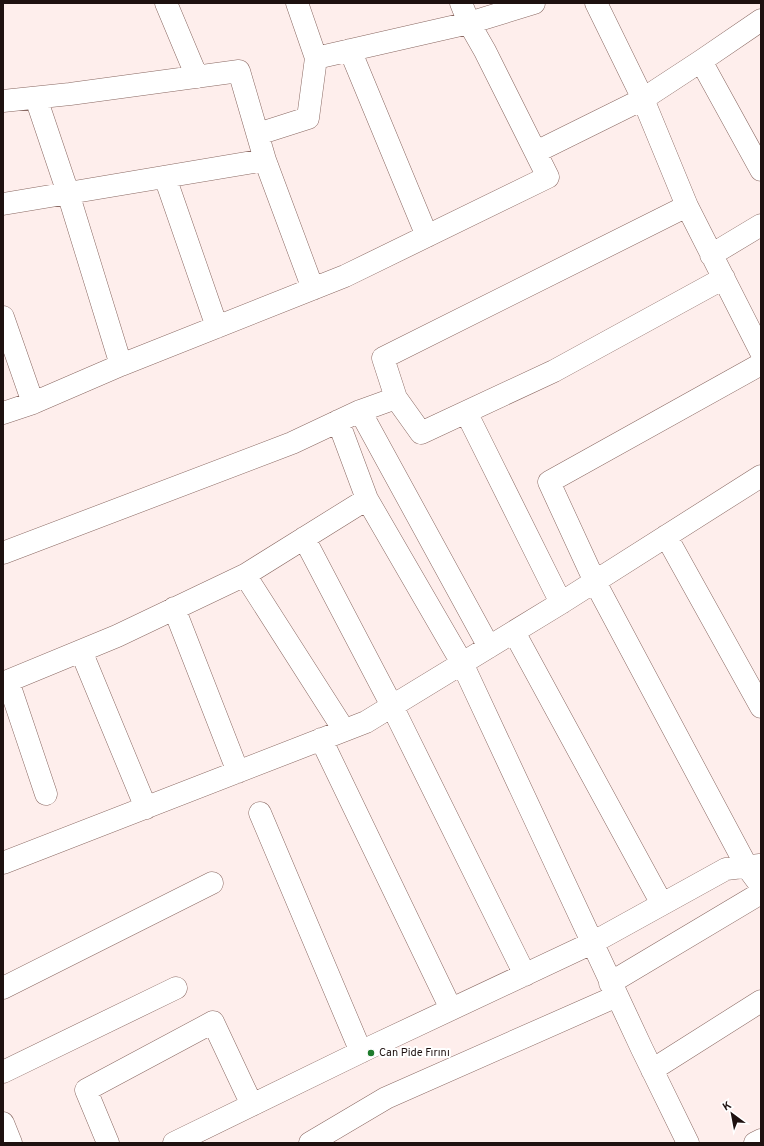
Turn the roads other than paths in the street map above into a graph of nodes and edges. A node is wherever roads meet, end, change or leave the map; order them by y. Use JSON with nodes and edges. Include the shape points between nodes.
{"nodes":[{"id":1,"x":166,"y":3,"type":"edge"},
{"id":2,"x":297,"y":3,"type":"edge"},
{"id":3,"x":461,"y":3,"type":"edge"},
{"id":4,"x":534,"y":3,"type":"edge"},
{"id":5,"x":596,"y":3,"type":"edge"},
{"id":6,"x":761,"y":20,"type":"edge"},
{"id":7,"x":469,"y":23,"type":"junction"},
{"id":8,"x":350,"y":50,"type":"junction"},
{"id":9,"x":316,"y":58,"type":"junction"},
{"id":10,"x":701,"y":61,"type":"junction"},
{"id":11,"x":197,"y":77,"type":"junction"},
{"id":12,"x":36,"y":98,"type":"junction"},
{"id":13,"x":643,"y":99,"type":"junction"},
{"id":14,"x":3,"y":101,"type":"edge"},
{"id":15,"x":258,"y":134,"type":"junction"},
{"id":16,"x":536,"y":152,"type":"junction"},
{"id":17,"x":265,"y":160,"type":"junction"},
{"id":18,"x":761,"y":170,"type":"edge"},
{"id":19,"x":165,"y":177,"type":"junction"},
{"id":20,"x":68,"y":193,"type":"junction"},
{"id":21,"x":3,"y":204,"type":"edge"},
{"id":22,"x":687,"y":206,"type":"junction"},
{"id":23,"x":761,"y":225,"type":"edge"},
{"id":24,"x":427,"y":236,"type":"junction"},
{"id":25,"x":712,"y":255,"type":"junction"},
{"id":26,"x":724,"y":278,"type":"junction"},
{"id":27,"x":313,"y":289,"type":"junction"},
{"id":28,"x":3,"y":317,"type":"edge"},
{"id":29,"x":217,"y":327,"type":"junction"},
{"id":30,"x":761,"y":352,"type":"edge"},
{"id":31,"x":761,"y":364,"type":"edge"},
{"id":32,"x":121,"y":366,"type":"junction"},
{"id":33,"x":396,"y":398,"type":"junction"},
{"id":34,"x":33,"y":402,"type":"junction"},
{"id":35,"x":360,"y":411,"type":"junction"},
{"id":36,"x":466,"y":412,"type":"junction"},
{"id":37,"x":3,"y":413,"type":"edge"},
{"id":38,"x":338,"y":421,"type":"junction"},
{"id":39,"x":759,"y":482,"type":"edge"},
{"id":40,"x":367,"y":499,"type":"junction"},
{"id":41,"x":666,"y":536,"type":"junction"},
{"id":42,"x":304,"y":538,"type":"junction"},
{"id":43,"x":3,"y":553,"type":"edge"},
{"id":44,"x":245,"y":575,"type":"junction"},
{"id":45,"x":595,"y":582,"type":"junction"},
{"id":46,"x":562,"y":603,"type":"junction"},
{"id":47,"x":174,"y":608,"type":"junction"},
{"id":48,"x":514,"y":632,"type":"junction"},
{"id":49,"x":489,"y":647,"type":"junction"},
{"id":50,"x":81,"y":651,"type":"junction"},
{"id":51,"x":462,"y":664,"type":"junction"},
{"id":52,"x":5,"y":682,"type":"edge"},
{"id":53,"x":392,"y":706,"type":"junction"},
{"id":54,"x":761,"y":707,"type":"edge"},
{"id":55,"x":344,"y":730,"type":"junction"},
{"id":56,"x":321,"y":740,"type":"junction"},
{"id":57,"x":238,"y":772,"type":"junction"},
{"id":58,"x":46,"y":794,"type":"dead end"},
{"id":59,"x":146,"y":808,"type":"junction"},
{"id":60,"x":260,"y":813,"type":"dead end"},
{"id":61,"x":3,"y":863,"type":"edge"},
{"id":62,"x":754,"y":866,"type":"edge"},
{"id":63,"x":212,"y":883,"type":"dead end"},
{"id":64,"x":761,"y":886,"type":"edge"},
{"id":65,"x":761,"y":893,"type":"edge"},
{"id":66,"x":662,"y":904,"type":"junction"},
{"id":67,"x":592,"y":943,"type":"junction"},
{"id":68,"x":525,"y":975,"type":"junction"},
{"id":69,"x":3,"y":988,"type":"edge"},
{"id":70,"x":176,"y":988,"type":"dead end"},
{"id":71,"x":614,"y":989,"type":"junction"},
{"id":72,"x":761,"y":1001,"type":"edge"},
{"id":73,"x":451,"y":1009,"type":"junction"},
{"id":74,"x":361,"y":1052,"type":"junction"},
{"id":75,"x":652,"y":1070,"type":"junction"},
{"id":76,"x":3,"y":1072,"type":"edge"},
{"id":77,"x":252,"y":1105,"type":"junction"},
{"id":78,"x":3,"y":1122,"type":"edge"},
{"id":79,"x":761,"y":1140,"type":"edge"},
{"id":80,"x":11,"y":1143,"type":"edge"},
{"id":81,"x":108,"y":1143,"type":"edge"},
{"id":82,"x":174,"y":1143,"type":"edge"},
{"id":83,"x":310,"y":1143,"type":"edge"},
{"id":84,"x":688,"y":1143,"type":"edge"},
{"id":85,"x":756,"y":1143,"type":"edge"}],
"edges":[{"from":1,"to":11,"type":"street"},
{"from":2,"to":9,"type":"street"},
{"from":3,"to":7,"type":"street"},
{"from":4,"to":7,"type":"street"},
{"from":5,"to":13,"type":"street"},
{"from":6,"to":10,"type":"street"},
{"from":7,"to":8,"type":"street"},
{"from":7,"to":16,"type":"street"},
{"from":8,"to":9,"type":"street"},
{"from":8,"to":24,"type":"street"},
{"from":9,"to":15,"type":"street","via":[[308,118]]},
{"from":10,"to":13,"type":"street"},
{"from":10,"to":18,"type":"street"},
{"from":11,"to":12,"type":"street"},
{"from":11,"to":15,"type":"street","via":[[239,71]]},
{"from":12,"to":14,"type":"street"},
{"from":12,"to":20,"type":"street"},
{"from":13,"to":16,"type":"street"},
{"from":13,"to":22,"type":"street"},
{"from":15,"to":17,"type":"street"},
{"from":16,"to":24,"type":"street","via":[[548,177]]},
{"from":17,"to":19,"type":"street"},
{"from":17,"to":27,"type":"street"},
{"from":19,"to":20,"type":"street"},
{"from":19,"to":29,"type":"street"},
{"from":20,"to":21,"type":"street"},
{"from":20,"to":32,"type":"street"},
{"from":22,"to":25,"type":"street"},
{"from":22,"to":33,"type":"street","via":[[383,358]]},
{"from":23,"to":25,"type":"street"},
{"from":24,"to":27,"type":"street"},
{"from":25,"to":26,"type":"street"},
{"from":26,"to":30,"type":"street"},
{"from":26,"to":36,"type":"street","via":[[554,371]]},
{"from":27,"to":29,"type":"street"},
{"from":28,"to":34,"type":"street"},
{"from":29,"to":32,"type":"street"},
{"from":31,"to":45,"type":"street","via":[[549,482]]},
{"from":32,"to":34,"type":"street"},
{"from":33,"to":35,"type":"street"},
{"from":33,"to":36,"type":"street","via":[[421,433]]},
{"from":34,"to":37,"type":"street"},
{"from":35,"to":38,"type":"street"},
{"from":35,"to":49,"type":"street"},
{"from":36,"to":46,"type":"street"},
{"from":38,"to":40,"type":"street"},
{"from":38,"to":43,"type":"street","via":[[292,443]]},
{"from":39,"to":41,"type":"street"},
{"from":40,"to":42,"type":"street"},
{"from":40,"to":51,"type":"street"},
{"from":41,"to":45,"type":"street"},
{"from":41,"to":54,"type":"street"},
{"from":42,"to":44,"type":"street"},
{"from":42,"to":53,"type":"street"},
{"from":44,"to":47,"type":"street"},
{"from":44,"to":55,"type":"street"},
{"from":45,"to":46,"type":"street"},
{"from":45,"to":62,"type":"street"},
{"from":46,"to":48,"type":"street"},
{"from":47,"to":50,"type":"street"},
{"from":47,"to":57,"type":"street"},
{"from":48,"to":49,"type":"street"},
{"from":48,"to":66,"type":"street"},
{"from":49,"to":51,"type":"street"},
{"from":50,"to":52,"type":"street"},
{"from":50,"to":59,"type":"street"},
{"from":51,"to":53,"type":"street"},
{"from":51,"to":67,"type":"street"},
{"from":52,"to":58,"type":"street"},
{"from":53,"to":55,"type":"street","via":[[366,722]]},
{"from":53,"to":68,"type":"street"},
{"from":55,"to":56,"type":"street"},
{"from":56,"to":57,"type":"street"},
{"from":56,"to":73,"type":"street"},
{"from":57,"to":59,"type":"street"},
{"from":59,"to":61,"type":"street"},
{"from":60,"to":74,"type":"street"},
{"from":62,"to":64,"type":"street"},
{"from":62,"to":66,"type":"street","via":[[726,869]]},
{"from":63,"to":69,"type":"street"},
{"from":65,"to":71,"type":"street"},
{"from":66,"to":67,"type":"street"},
{"from":67,"to":68,"type":"street"},
{"from":67,"to":71,"type":"street"},
{"from":68,"to":73,"type":"street"},
{"from":70,"to":76,"type":"street"},
{"from":71,"to":75,"type":"street"},
{"from":71,"to":83,"type":"street","via":[[386,1098]]},
{"from":72,"to":75,"type":"street"},
{"from":73,"to":74,"type":"street"},
{"from":74,"to":77,"type":"street"},
{"from":75,"to":84,"type":"street"},
{"from":77,"to":81,"type":"street","via":[[213,1022],[86,1090]]},
{"from":77,"to":82,"type":"street"},
{"from":78,"to":80,"type":"street"},
{"from":79,"to":85,"type":"street"}]}
